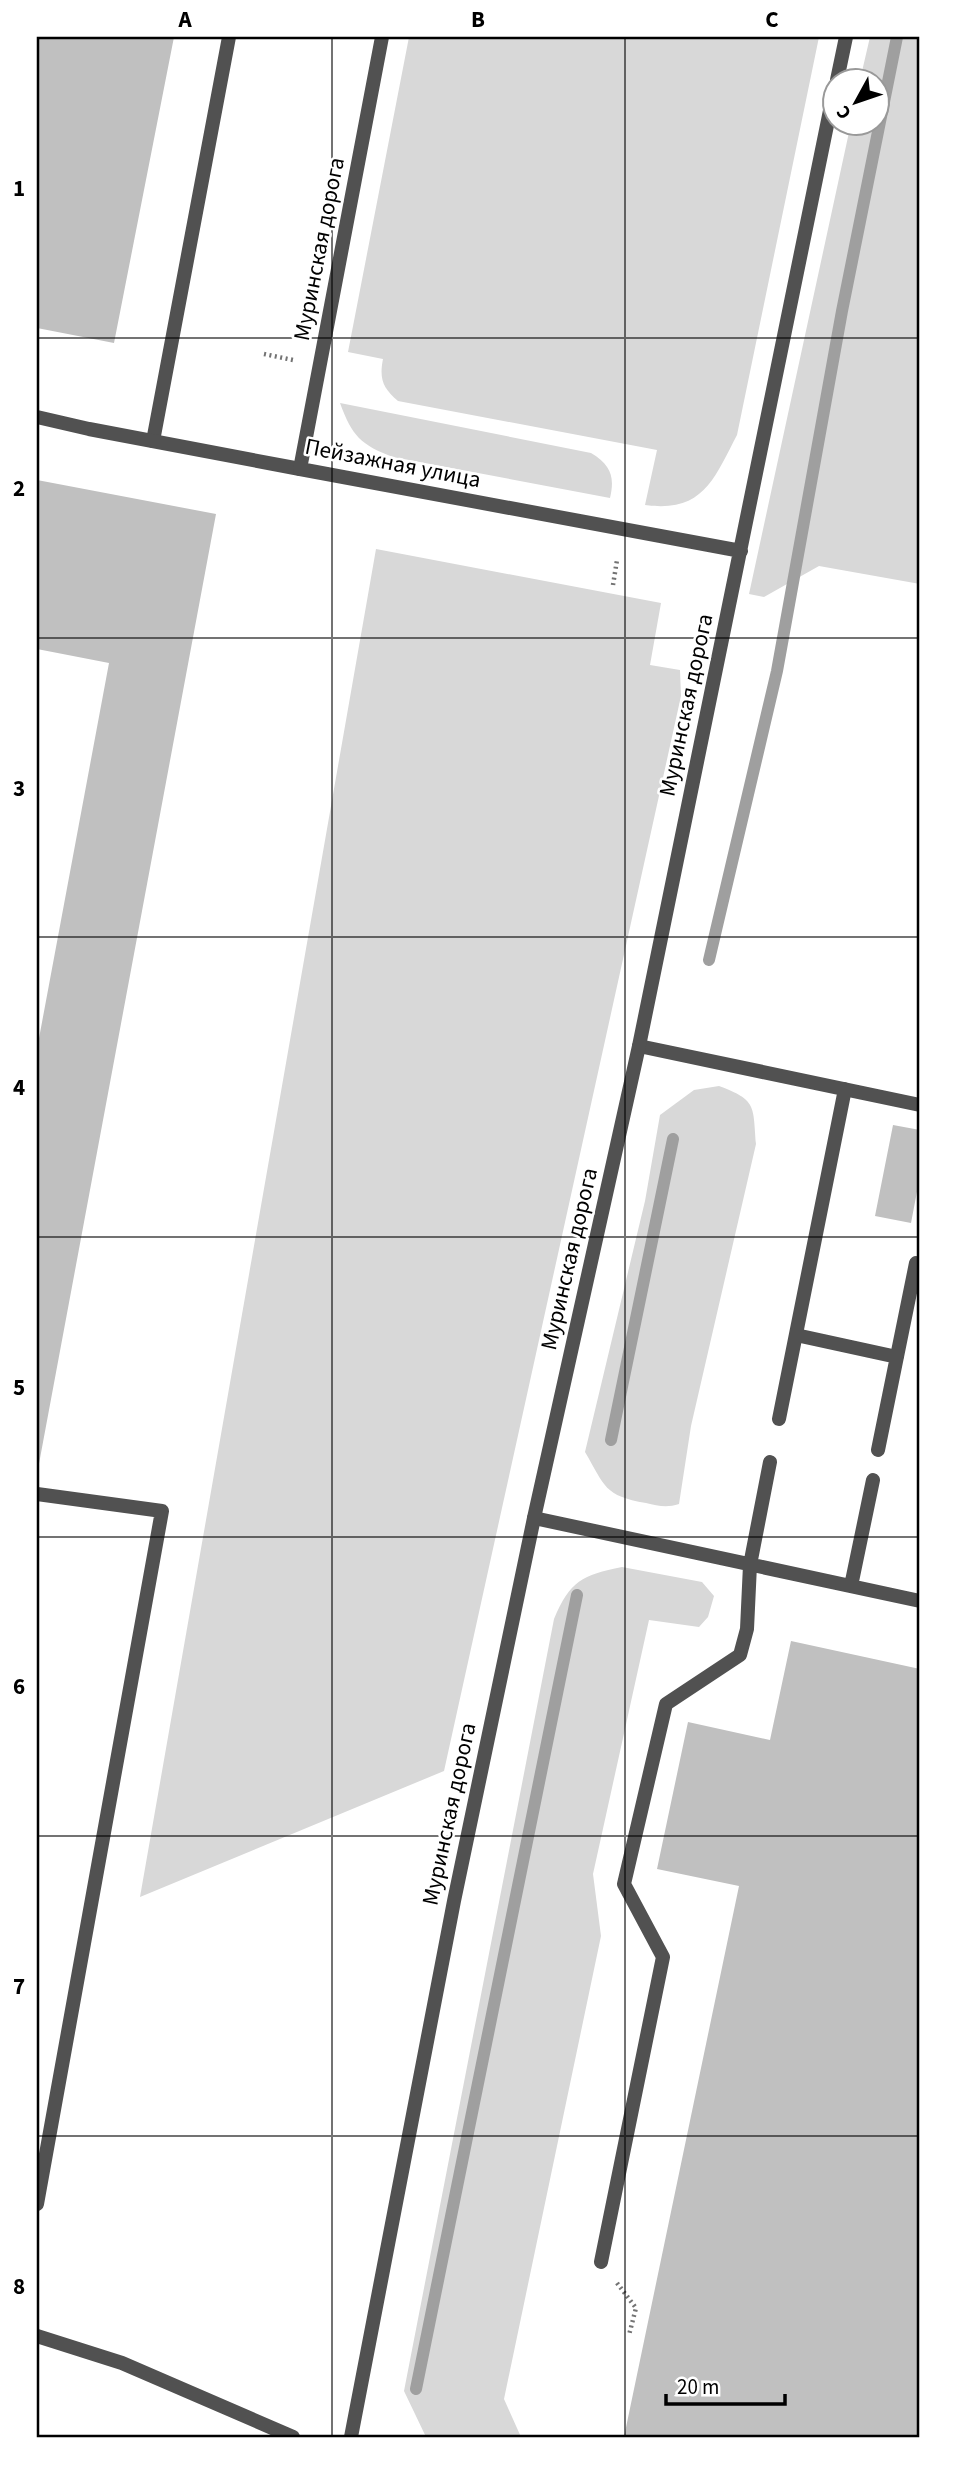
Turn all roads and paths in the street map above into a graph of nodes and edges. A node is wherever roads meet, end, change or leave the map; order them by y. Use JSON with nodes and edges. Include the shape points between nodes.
{"nodes":[{"id":1,"x":229,"y":37,"type":"edge"},
{"id":2,"x":382,"y":37,"type":"edge"},
{"id":3,"x":846,"y":37,"type":"edge"},
{"id":4,"x":840,"y":66,"type":"edge"},
{"id":5,"x":826,"y":136,"type":"edge"},
{"id":6,"x":264,"y":354,"type":"dead end"},
{"id":7,"x":294,"y":360,"type":"dead end"},
{"id":8,"x":37,"y":416,"type":"edge"},
{"id":9,"x":153,"y":441,"type":"junction"},
{"id":10,"x":300,"y":469,"type":"junction"},
{"id":11,"x":741,"y":551,"type":"junction"},
{"id":12,"x":617,"y":561,"type":"dead end"},
{"id":13,"x":613,"y":585,"type":"dead end"},
{"id":14,"x":639,"y":1046,"type":"junction"},
{"id":15,"x":845,"y":1089,"type":"junction"},
{"id":16,"x":920,"y":1105,"type":"edge"},
{"id":17,"x":916,"y":1263,"type":"dead end"},
{"id":18,"x":796,"y":1335,"type":"junction"},
{"id":19,"x":897,"y":1357,"type":"junction"},
{"id":20,"x":779,"y":1419,"type":"dead end"},
{"id":21,"x":878,"y":1450,"type":"dead end"},
{"id":22,"x":770,"y":1462,"type":"dead end"},
{"id":23,"x":873,"y":1480,"type":"dead end"},
{"id":24,"x":37,"y":1493,"type":"edge"},
{"id":25,"x":534,"y":1518,"type":"junction"},
{"id":26,"x":750,"y":1565,"type":"junction"},
{"id":27,"x":851,"y":1586,"type":"junction"},
{"id":28,"x":920,"y":1601,"type":"edge"},
{"id":29,"x":37,"y":2204,"type":"edge"},
{"id":30,"x":601,"y":2262,"type":"dead end"},
{"id":31,"x":636,"y":2308,"type":"dead end"},
{"id":32,"x":629,"y":2335,"type":"dead end"},
{"id":33,"x":37,"y":2336,"type":"edge"},
{"id":34,"x":293,"y":2437,"type":"edge"},
{"id":35,"x":351,"y":2437,"type":"edge"}],
"edges":[{"from":1,"to":9,"type":"street"},
{"from":2,"to":10,"type":"street","name":"Муринская дорога"},
{"from":3,"to":4,"type":"street"},
{"from":5,"to":11,"type":"street","name":"Муринская дорога"},
{"from":6,"to":7,"type":"path"},
{"from":8,"to":9,"type":"street","name":"Пейзажная улица"},
{"from":9,"to":10,"type":"street","name":"Пейзажная улица"},
{"from":10,"to":11,"type":"street","name":"Пейзажная улица"},
{"from":11,"to":14,"type":"street","name":"Муринская дорога"},
{"from":12,"to":13,"type":"path"},
{"from":14,"to":15,"type":"street"},
{"from":14,"to":25,"type":"street","name":"Муринская дорога"},
{"from":15,"to":16,"type":"street"},
{"from":15,"to":18,"type":"street"},
{"from":17,"to":19,"type":"street"},
{"from":18,"to":19,"type":"street"},
{"from":18,"to":20,"type":"street"},
{"from":19,"to":21,"type":"street"},
{"from":22,"to":26,"type":"street"},
{"from":23,"to":27,"type":"street"},
{"from":24,"to":29,"type":"street","via":[[162,1511]]},
{"from":25,"to":26,"type":"street"},
{"from":25,"to":35,"type":"street","name":"Муринская дорога","via":[[454,1901]]},
{"from":26,"to":27,"type":"street"},
{"from":26,"to":30,"type":"street","via":[[747,1629],[740,1655],[666,1704],[624,1884],[663,1956]]},
{"from":27,"to":28,"type":"street"},
{"from":31,"to":32,"type":"path"},
{"from":33,"to":34,"type":"street","via":[[122,2363]]}]}
